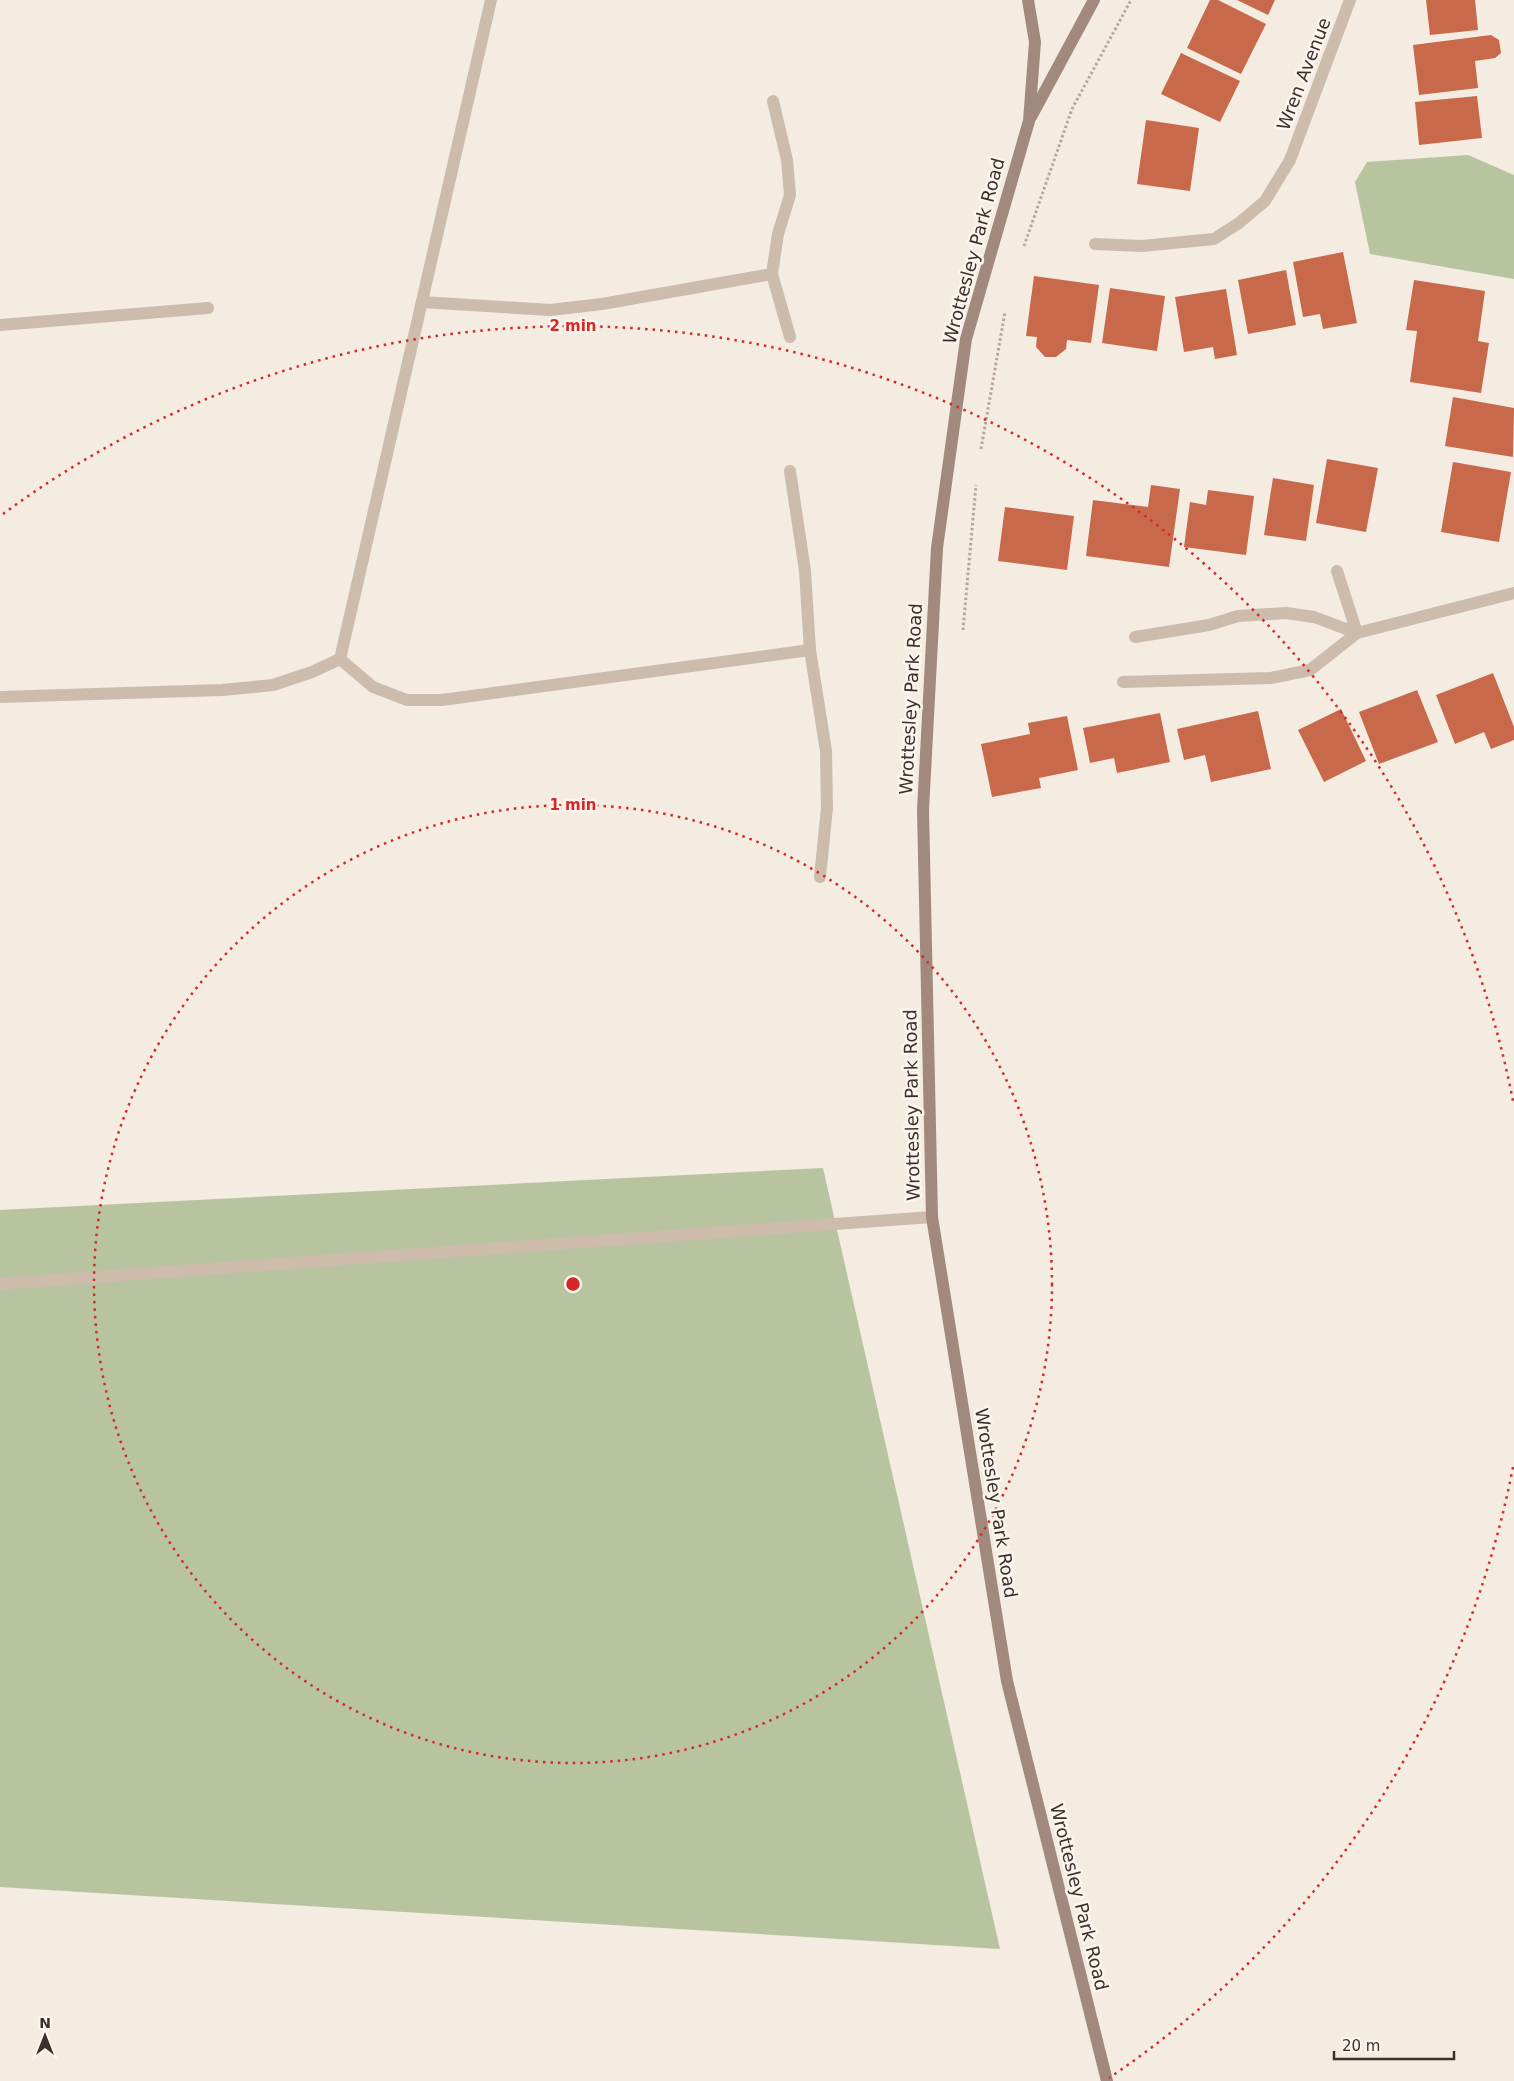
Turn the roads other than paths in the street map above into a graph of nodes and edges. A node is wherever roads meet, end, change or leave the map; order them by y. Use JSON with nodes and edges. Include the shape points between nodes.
{"nodes":[{"id":1,"x":491,"y":0,"type":"edge"},
{"id":2,"x":1028,"y":0,"type":"edge"},
{"id":3,"x":1094,"y":0,"type":"edge"},
{"id":4,"x":1350,"y":0,"type":"edge"},
{"id":5,"x":773,"y":101,"type":"dead end"},
{"id":6,"x":1029,"y":121,"type":"junction"},
{"id":7,"x":1095,"y":244,"type":"dead end"},
{"id":8,"x":772,"y":274,"type":"junction"},
{"id":9,"x":422,"y":302,"type":"junction"},
{"id":10,"x":208,"y":308,"type":"dead end"},
{"id":11,"x":0,"y":325,"type":"edge"},
{"id":12,"x":790,"y":337,"type":"dead end"},
{"id":13,"x":790,"y":471,"type":"dead end"},
{"id":14,"x":1337,"y":571,"type":"dead end"},
{"id":15,"x":1514,"y":593,"type":"edge"},
{"id":16,"x":1358,"y":632,"type":"junction"},
{"id":17,"x":1135,"y":636,"type":"dead end"},
{"id":18,"x":810,"y":650,"type":"junction"},
{"id":19,"x":340,"y":658,"type":"junction"},
{"id":20,"x":1123,"y":682,"type":"dead end"},
{"id":21,"x":0,"y":697,"type":"edge"},
{"id":22,"x":820,"y":877,"type":"dead end"},
{"id":23,"x":932,"y":1217,"type":"junction"},
{"id":24,"x":0,"y":1284,"type":"edge"},
{"id":25,"x":1107,"y":2081,"type":"edge"}],
"edges":[{"from":1,"to":9,"type":"street"},
{"from":2,"to":6,"type":"street","name":"Wrottesley Park Road","via":[[1035,42]]},
{"from":3,"to":6,"type":"street","name":"Wrottesley Park Road"},
{"from":4,"to":7,"type":"street","name":"Wren Avenue","via":[[1290,160],[1265,201],[1214,239],[1142,246]]},
{"from":5,"to":8,"type":"street","via":[[787,160],[790,195],[778,234]]},
{"from":6,"to":23,"type":"street","name":"Wrottesley Park Road","via":[[966,340],[937,548],[923,810]]},
{"from":8,"to":9,"type":"street","via":[[550,310]]},
{"from":8,"to":12,"type":"street"},
{"from":9,"to":19,"type":"street"},
{"from":10,"to":11,"type":"street"},
{"from":13,"to":18,"type":"street","via":[[805,571]]},
{"from":14,"to":16,"type":"street"},
{"from":15,"to":16,"type":"street"},
{"from":16,"to":17,"type":"street","via":[[1314,617],[1286,612],[1238,616]]},
{"from":16,"to":20,"type":"street","via":[[1310,670],[1271,678]]},
{"from":18,"to":19,"type":"street","via":[[442,700],[407,700],[373,687]]},
{"from":18,"to":22,"type":"street","via":[[826,751],[827,808]]},
{"from":19,"to":21,"type":"street","via":[[312,672],[273,685],[222,690]]},
{"from":23,"to":24,"type":"street"},
{"from":23,"to":25,"type":"street","name":"Wrottesley Park Road","via":[[1007,1681]]}]}
